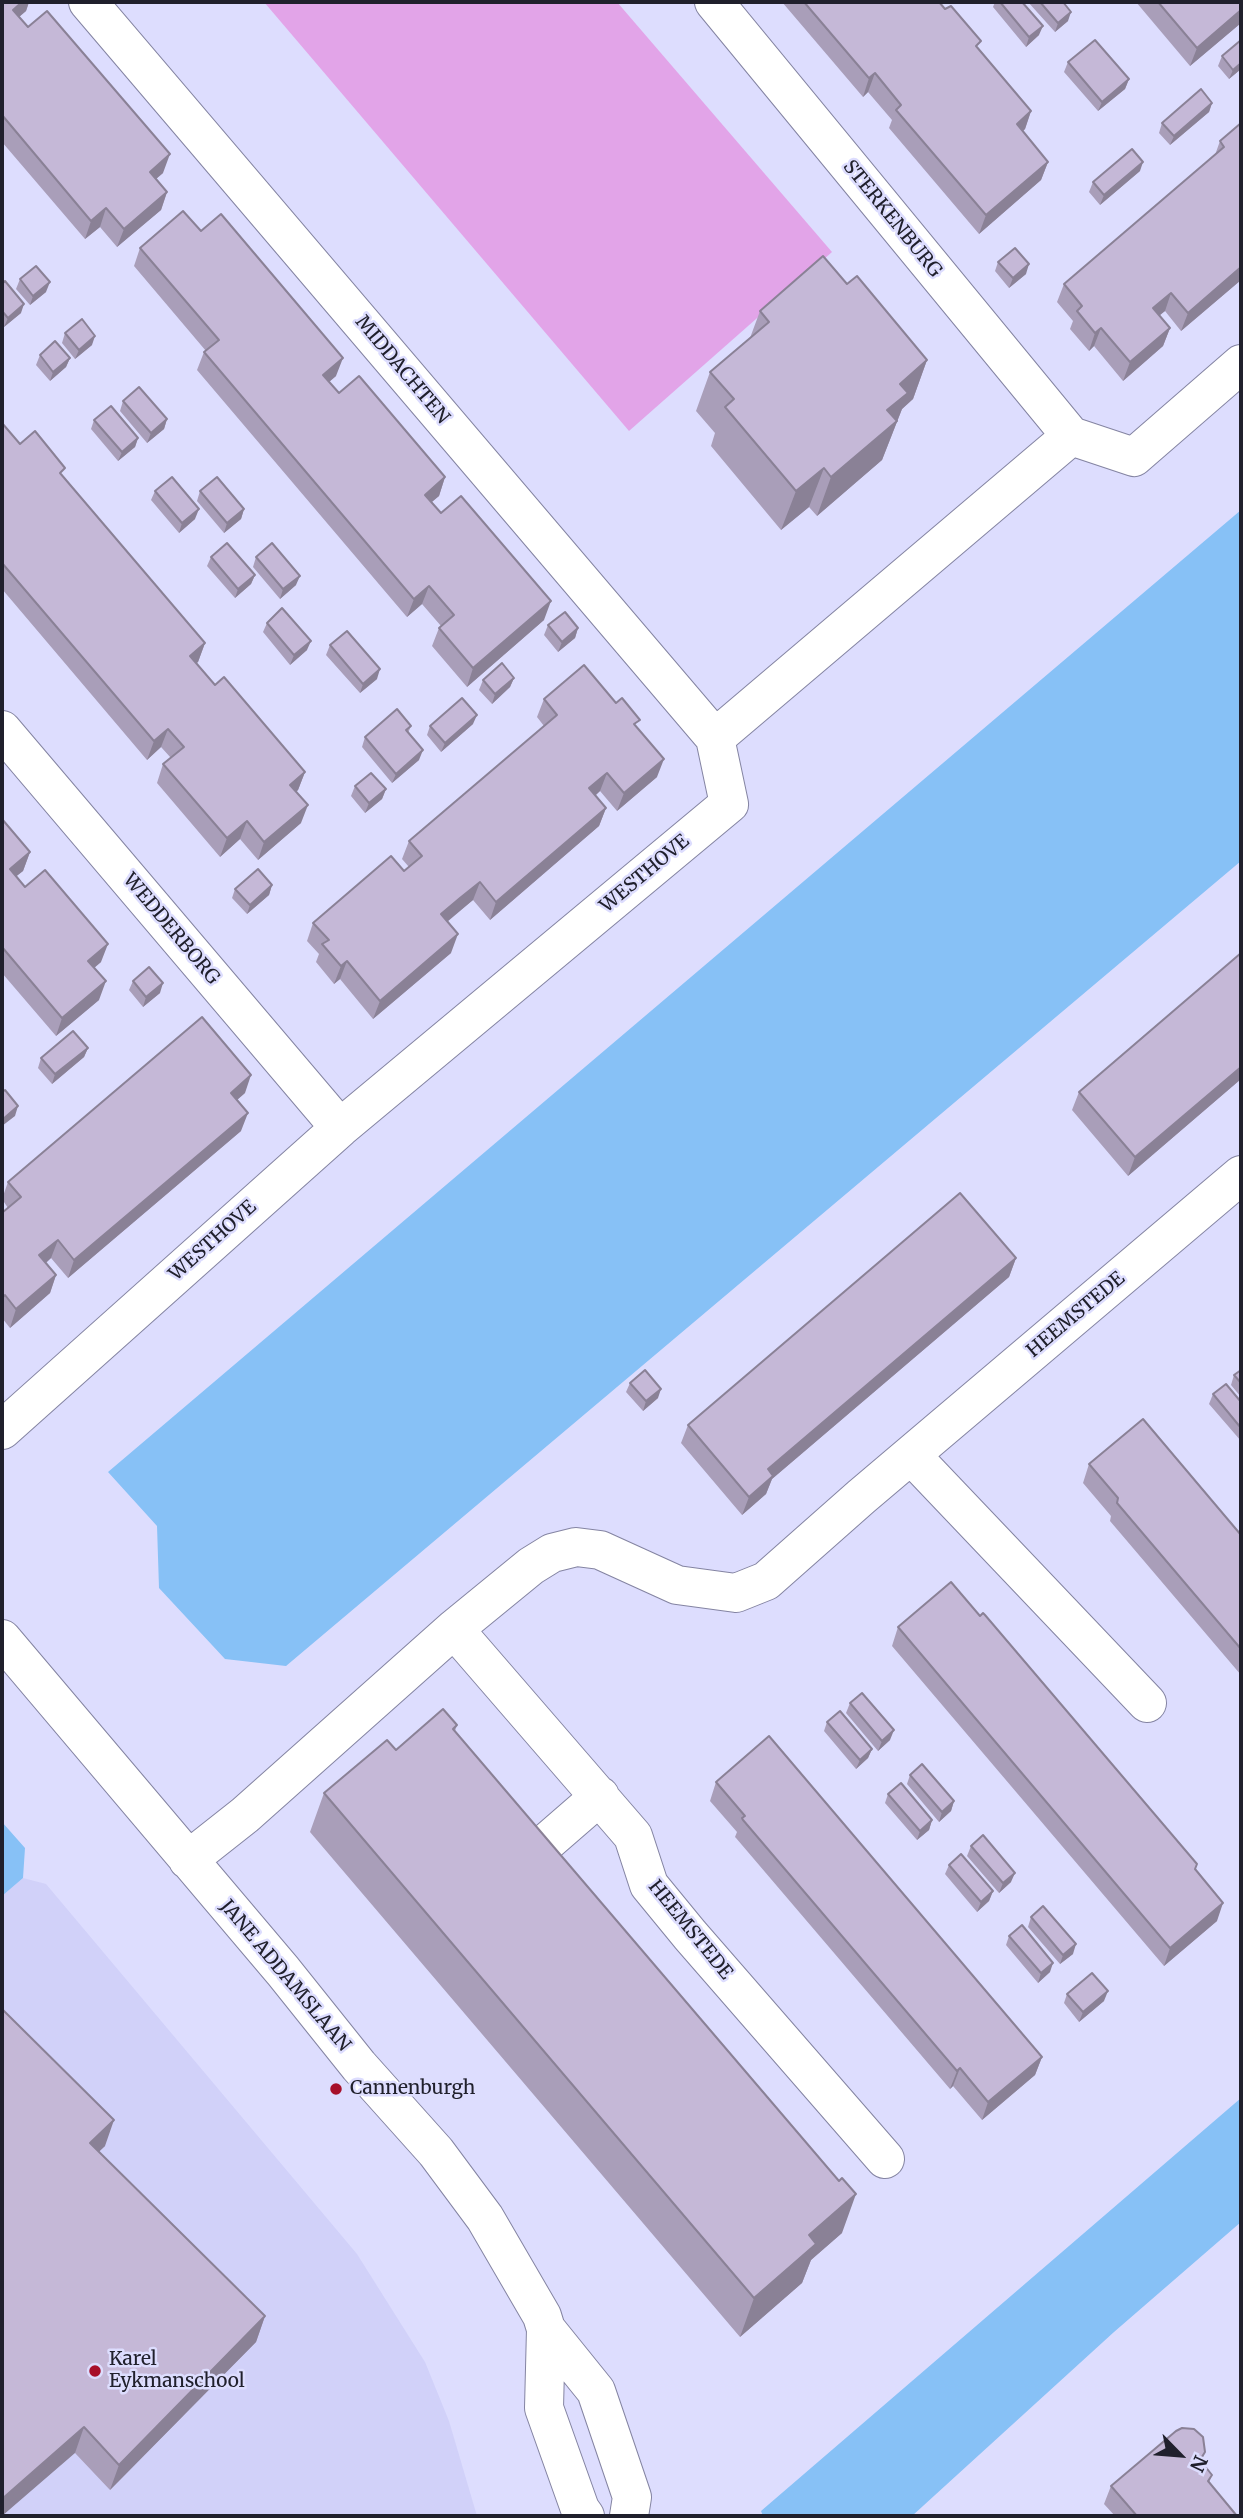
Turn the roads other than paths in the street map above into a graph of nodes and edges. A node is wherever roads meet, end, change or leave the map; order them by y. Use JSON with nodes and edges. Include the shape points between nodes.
{"nodes":[{"id":1,"x":88,"y":2,"type":"edge"},
{"id":2,"x":714,"y":2,"type":"edge"},
{"id":3,"x":1241,"y":364,"type":"edge"},
{"id":4,"x":1071,"y":436,"type":"junction"},
{"id":5,"x":2,"y":730,"type":"edge"},
{"id":6,"x":715,"y":738,"type":"junction"},
{"id":7,"x":340,"y":1128,"type":"junction"},
{"id":8,"x":1241,"y":1175,"type":"edge"},
{"id":9,"x":2,"y":1430,"type":"edge"},
{"id":10,"x":911,"y":1455,"type":"junction"},
{"id":11,"x":454,"y":1629,"type":"junction"},
{"id":12,"x":2,"y":1639,"type":"edge"},
{"id":13,"x":1147,"y":1703,"type":"dead end"},
{"id":14,"x":600,"y":1796,"type":"junction"},
{"id":15,"x":532,"y":1856,"type":"edge"},
{"id":16,"x":188,"y":1860,"type":"junction"},
{"id":17,"x":885,"y":2159,"type":"dead end"},
{"id":18,"x":546,"y":2329,"type":"junction"},
{"id":19,"x":586,"y":2516,"type":"edge"},
{"id":20,"x":629,"y":2516,"type":"edge"}],
"edges":[{"from":1,"to":6,"type":"street","name":"MIDDACHTEN"},
{"from":2,"to":4,"type":"street","name":"STERKENBURG"},
{"from":3,"to":4,"type":"street","via":[[1134,457]]},
{"from":4,"to":6,"type":"street"},
{"from":5,"to":7,"type":"street","name":"WEDDERBORG"},
{"from":6,"to":7,"type":"street","name":"WESTHOVE","via":[[729,804]]},
{"from":7,"to":9,"type":"street","name":"WESTHOVE"},
{"from":8,"to":10,"type":"street","name":"HEEMSTEDE"},
{"from":10,"to":11,"type":"street","name":"HEEMSTEDE","via":[[766,1581],[736,1593],[677,1585],[600,1550],[576,1547],[552,1553],[531,1566]]},
{"from":10,"to":13,"type":"street"},
{"from":11,"to":14,"type":"street","name":"HEEMSTEDE"},
{"from":11,"to":16,"type":"street","name":"HEEMSTEDE"},
{"from":12,"to":16,"type":"street","name":"JANE ADDAMSLAAN"},
{"from":14,"to":15,"type":"street"},
{"from":14,"to":17,"type":"street","name":"HEEMSTEDE","via":[[633,1836],[649,1885]]},
{"from":16,"to":18,"type":"street","name":"JANE ADDAMSLAAN","via":[[436,2152],[485,2218]]},
{"from":18,"to":19,"type":"street","name":"JANE ADDAMSLAAN","via":[[544,2408]]},
{"from":18,"to":20,"type":"street","name":"JANE ADDAMSLAAN","via":[[596,2391],[632,2497]]}]}
